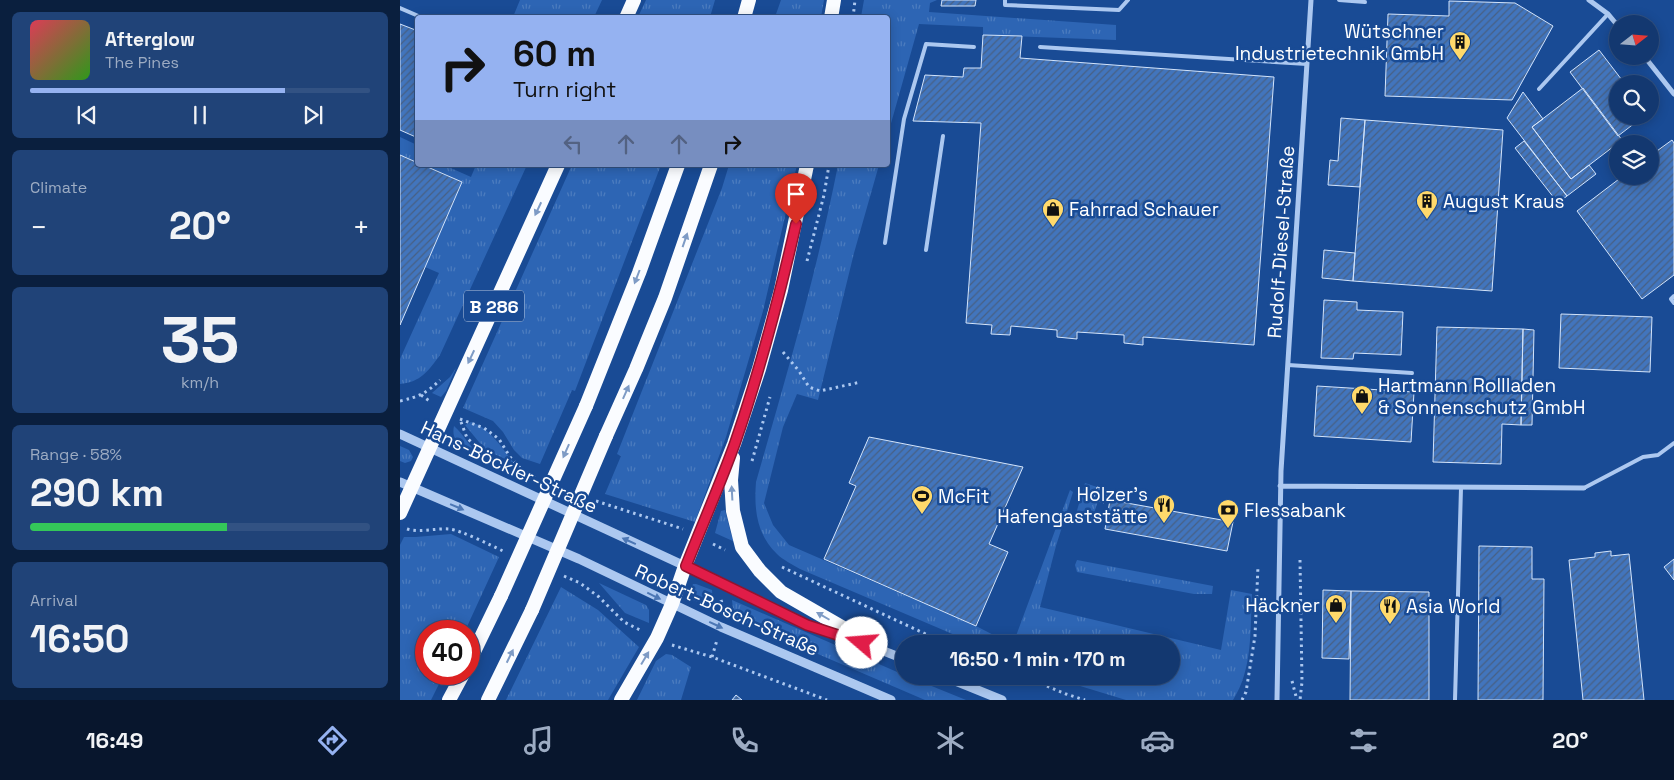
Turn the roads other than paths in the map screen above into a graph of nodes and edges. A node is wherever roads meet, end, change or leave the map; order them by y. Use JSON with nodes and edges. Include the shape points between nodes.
{"nodes":[{"id":1,"x":634,"y":0,"type":"edge"},
{"id":2,"x":749,"y":0,"type":"edge"},
{"id":3,"x":834,"y":0,"type":"edge"},
{"id":4,"x":1005,"y":0,"type":"edge"},
{"id":5,"x":1128,"y":0,"type":"edge"},
{"id":6,"x":1311,"y":0,"type":"edge"},
{"id":7,"x":1339,"y":0,"type":"edge"},
{"id":8,"x":1589,"y":0,"type":"edge"},
{"id":9,"x":1365,"y":2,"type":"dead end"},
{"id":10,"x":400,"y":8,"type":"edge"},
{"id":11,"x":1608,"y":14,"type":"joint"},
{"id":12,"x":416,"y":15,"type":"edge"},
{"id":13,"x":627,"y":15,"type":"edge"},
{"id":14,"x":745,"y":15,"type":"edge"},
{"id":15,"x":832,"y":15,"type":"edge"},
{"id":16,"x":974,"y":47,"type":"dead end"},
{"id":17,"x":1040,"y":47,"type":"dead end"},
{"id":18,"x":1307,"y":64,"type":"junction"},
{"id":19,"x":1651,"y":65,"type":"edge"},
{"id":20,"x":1540,"y":89,"type":"dead end"},
{"id":21,"x":1674,"y":94,"type":"edge"},
{"id":22,"x":943,"y":136,"type":"dead end"},
{"id":23,"x":557,"y":167,"type":"edge"},
{"id":24,"x":677,"y":167,"type":"edge"},
{"id":25,"x":710,"y":167,"type":"edge"},
{"id":26,"x":807,"y":167,"type":"edge"},
{"id":27,"x":885,"y":243,"type":"dead end"},
{"id":28,"x":926,"y":250,"type":"dead end"},
{"id":29,"x":1674,"y":296,"type":"edge"},
{"id":30,"x":1674,"y":303,"type":"edge"},
{"id":31,"x":1288,"y":366,"type":"junction"},
{"id":32,"x":1412,"y":373,"type":"dead end"},
{"id":33,"x":400,"y":434,"type":"edge"},
{"id":34,"x":1674,"y":443,"type":"edge"},
{"id":35,"x":734,"y":444,"type":"junction"},
{"id":36,"x":431,"y":447,"type":"junction"},
{"id":37,"x":406,"y":485,"type":"edge"},
{"id":38,"x":1280,"y":486,"type":"junction"},
{"id":39,"x":1462,"y":488,"type":"junction"},
{"id":40,"x":1584,"y":488,"type":"joint"},
{"id":41,"x":400,"y":513,"type":"edge"},
{"id":42,"x":604,"y":529,"type":"joint"},
{"id":43,"x":686,"y":566,"type":"junction"},
{"id":44,"x":672,"y":604,"type":"junction"},
{"id":45,"x":480,"y":639,"type":"edge"},
{"id":46,"x":880,"y":649,"type":"junction"},
{"id":47,"x":895,"y":655,"type":"edge"},
{"id":48,"x":457,"y":685,"type":"edge"},
{"id":49,"x":965,"y":685,"type":"edge"},
{"id":50,"x":449,"y":700,"type":"edge"},
{"id":51,"x":488,"y":700,"type":"edge"},
{"id":52,"x":621,"y":700,"type":"edge"},
{"id":53,"x":891,"y":700,"type":"edge"},
{"id":54,"x":1002,"y":700,"type":"edge"},
{"id":55,"x":1277,"y":700,"type":"edge"},
{"id":56,"x":1455,"y":700,"type":"edge"}],
"edges":[{"from":1,"to":13,"type":"highway"},
{"from":2,"to":14,"type":"highway"},
{"from":3,"to":15,"type":"highway"},
{"from":4,"to":5,"type":"lane","via":[[1004,5],[1119,10]]},
{"from":6,"to":18,"type":"street","name":"Rudolf-Diesel-Straße"},
{"from":7,"to":9,"type":"lane"},
{"from":8,"to":11,"type":"street"},
{"from":10,"to":12,"type":"lane"},
{"from":11,"to":20,"type":"lane"},
{"from":16,"to":27,"type":"lane","via":[[926,44],[904,119]]},
{"from":17,"to":18,"type":"lane"},
{"from":18,"to":31,"type":"street","name":"Rudolf-Diesel-Straße"},
{"from":19,"to":21,"type":"street"},
{"from":22,"to":28,"type":"lane"},
{"from":23,"to":36,"type":"highway","number":"B 286","one_way":true},
{"from":24,"to":45,"type":"highway","one_way":true,"bridge":true,"via":[[586,406]]},
{"from":51,"to":25,"type":"highway","one_way":true,"bridge":true,"via":[[532,610],[636,369],[665,298]]},
{"from":26,"to":35,"type":"highway","via":[[781,290]]},
{"from":29,"to":30,"type":"lane","via":[[1671,298]]},
{"from":31,"to":32,"type":"lane"},
{"from":31,"to":38,"type":"street","name":"Rudolf-Diesel-Straße"},
{"from":33,"to":36,"type":"street","name":"Hans-Böckler-Straße"},
{"from":34,"to":40,"type":"lane","via":[[1658,455],[1643,457]]},
{"from":35,"to":43,"type":"highway"},
{"from":46,"to":35,"type":"highway","one_way":true,"via":[[781,592],[742,546],[733,510]]},
{"from":36,"to":37,"type":"highway","number":"B 286"},
{"from":36,"to":42,"type":"street","name":"Hans-Böckler-Straße"},
{"from":37,"to":41,"type":"highway"},
{"from":37,"to":44,"type":"street","name":"Robert-Bosch-Straße","one_way":true,"via":[[579,559]]},
{"from":38,"to":39,"type":"street"},
{"from":38,"to":55,"type":"street","name":"Rudolf-Diesel-Straße"},
{"from":39,"to":40,"type":"street"},
{"from":39,"to":56,"type":"lane"},
{"from":43,"to":42,"type":"street","name":"Robert-Bosch-Straße","one_way":true},
{"from":43,"to":44,"type":"highway"},
{"from":43,"to":46,"type":"street","name":"Robert-Bosch-Straße","via":[[807,625]]},
{"from":52,"to":44,"type":"highway","one_way":true,"via":[[657,638]]},
{"from":44,"to":53,"type":"street","name":"Robert-Bosch-Straße","one_way":true},
{"from":46,"to":47,"type":"street","name":"Robert-Bosch-Straße"},
{"from":48,"to":50,"type":"highway"},
{"from":49,"to":54,"type":"street"}]}
